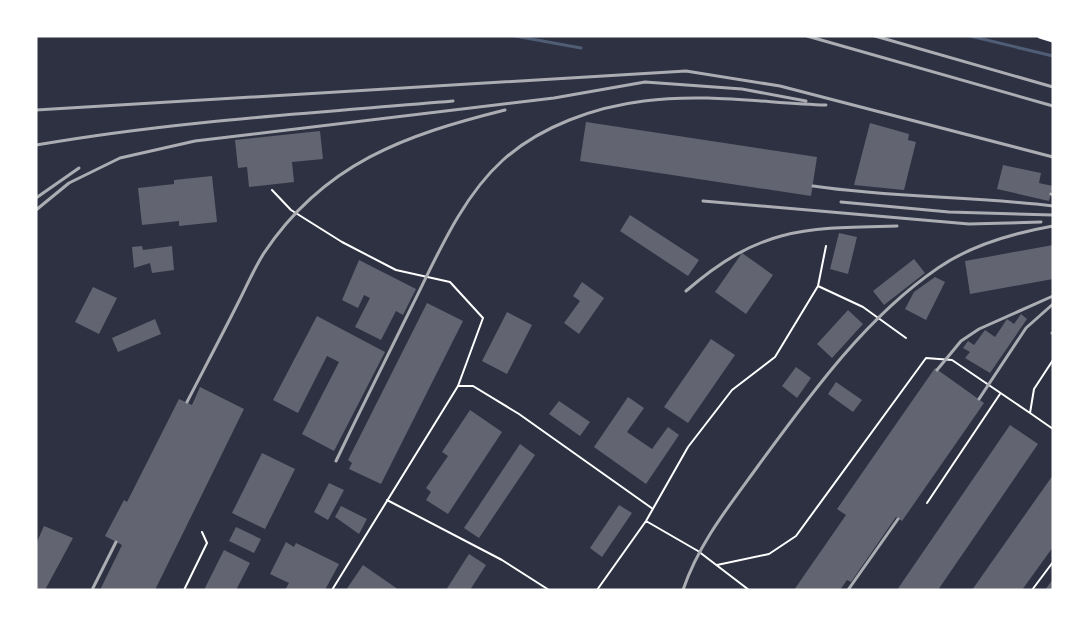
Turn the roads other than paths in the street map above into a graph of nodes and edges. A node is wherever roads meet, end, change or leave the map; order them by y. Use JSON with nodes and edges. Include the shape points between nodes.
{"nodes":[{"id":1,"x":1040,"y":36,"type":"edge"},
{"id":2,"x":1053,"y":40,"type":"edge"},
{"id":3,"x":272,"y":190,"type":"dead end"},
{"id":4,"x":826,"y":246,"type":"dead end"},
{"id":5,"x":818,"y":286,"type":"junction"},
{"id":6,"x":906,"y":338,"type":"dead end"},
{"id":7,"x":1053,"y":360,"type":"edge"},
{"id":8,"x":458,"y":386,"type":"junction"},
{"id":9,"x":1000,"y":394,"type":"junction"},
{"id":10,"x":1030,"y":413,"type":"junction"},
{"id":11,"x":1053,"y":429,"type":"edge"},
{"id":12,"x":387,"y":500,"type":"junction"},
{"id":13,"x":927,"y":503,"type":"dead end"},
{"id":14,"x":653,"y":509,"type":"junction"},
{"id":15,"x":646,"y":521,"type":"junction"},
{"id":16,"x":202,"y":532,"type":"dead end"},
{"id":17,"x":1053,"y":562,"type":"edge"},
{"id":18,"x":717,"y":565,"type":"junction"},
{"id":19,"x":184,"y":590,"type":"edge"},
{"id":20,"x":332,"y":590,"type":"edge"},
{"id":21,"x":549,"y":590,"type":"edge"},
{"id":22,"x":597,"y":590,"type":"edge"},
{"id":23,"x":749,"y":590,"type":"edge"},
{"id":24,"x":1032,"y":590,"type":"edge"}],
"edges":[{"from":1,"to":2,"type":"street"},
{"from":3,"to":8,"type":"lane","via":[[291,210],[396,270],[450,282],[483,318]]},
{"from":4,"to":5,"type":"lane"},
{"from":5,"to":6,"type":"lane","via":[[863,308]]},
{"from":5,"to":14,"type":"lane","via":[[775,357],[732,390],[688,447]]},
{"from":7,"to":10,"type":"lane","via":[[1035,389]]},
{"from":8,"to":12,"type":"lane"},
{"from":8,"to":14,"type":"lane","via":[[472,386],[519,414]]},
{"from":9,"to":10,"type":"lane"},
{"from":9,"to":13,"type":"lane"},
{"from":9,"to":18,"type":"lane","via":[[952,360],[926,358],[796,536],[769,554]]},
{"from":10,"to":11,"type":"lane"},
{"from":12,"to":20,"type":"lane"},
{"from":12,"to":21,"type":"lane","via":[[502,560]]},
{"from":14,"to":15,"type":"lane"},
{"from":15,"to":18,"type":"lane"},
{"from":15,"to":22,"type":"lane"},
{"from":16,"to":19,"type":"lane","via":[[207,543]]},
{"from":17,"to":24,"type":"lane"},
{"from":18,"to":23,"type":"lane"}]}
